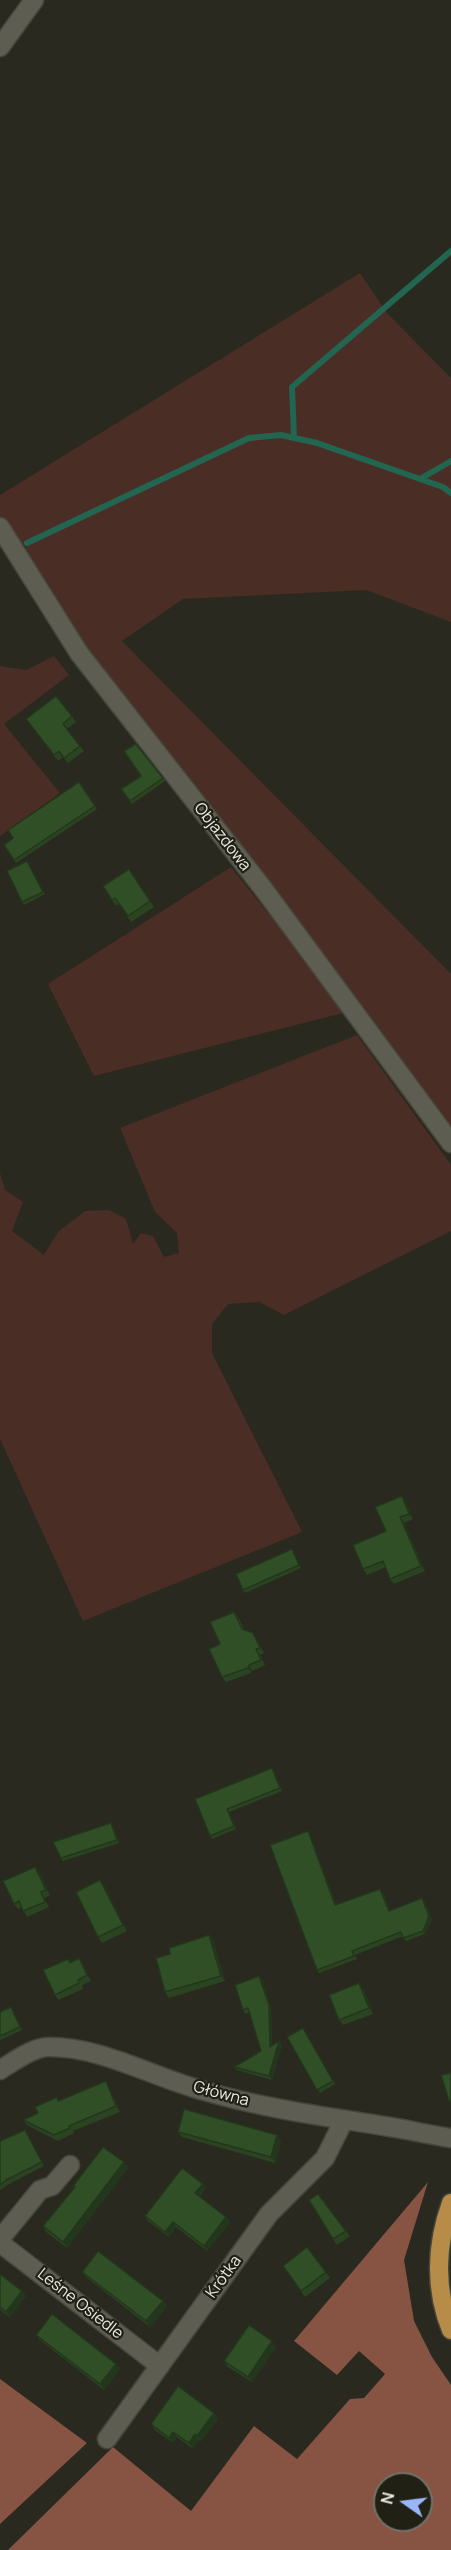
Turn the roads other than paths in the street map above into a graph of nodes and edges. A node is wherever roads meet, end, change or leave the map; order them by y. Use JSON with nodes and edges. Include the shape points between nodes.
{"nodes":[{"id":1,"x":34,"y":0,"type":"edge"},
{"id":2,"x":0,"y":47,"type":"edge"},
{"id":3,"x":0,"y":527,"type":"edge"},
{"id":4,"x":451,"y":1143,"type":"edge"},
{"id":5,"x":0,"y":2070,"type":"edge"},
{"id":6,"x":344,"y":2120,"type":"junction"},
{"id":7,"x":451,"y":2138,"type":"edge"},
{"id":8,"x":70,"y":2165,"type":"dead end"},
{"id":9,"x":451,"y":2203,"type":"edge"},
{"id":10,"x":0,"y":2241,"type":"edge"},
{"id":11,"x":451,"y":2330,"type":"edge"},
{"id":12,"x":160,"y":2366,"type":"junction"},
{"id":13,"x":107,"y":2439,"type":"dead end"}],
"edges":[{"from":1,"to":2,"type":"street"},
{"from":3,"to":4,"type":"street","name":"Objazdowa","via":[[79,653],[262,887]]},
{"from":5,"to":6,"type":"street","name":"Główna","via":[[45,2047],[72,2049],[200,2090]]},
{"from":6,"to":7,"type":"street","name":"Główna"},
{"from":6,"to":12,"type":"street","name":"Krótka","via":[[325,2158],[269,2214]]},
{"from":8,"to":10,"type":"street","name":"Leśne Osiedle","via":[[52,2186],[40,2190]]},
{"from":9,"to":11,"type":"main road","via":[[444,2223],[438,2269],[440,2293]]},
{"from":10,"to":12,"type":"street","name":"Leśne Osiedle"},
{"from":12,"to":13,"type":"street","name":"Krótka"}]}
